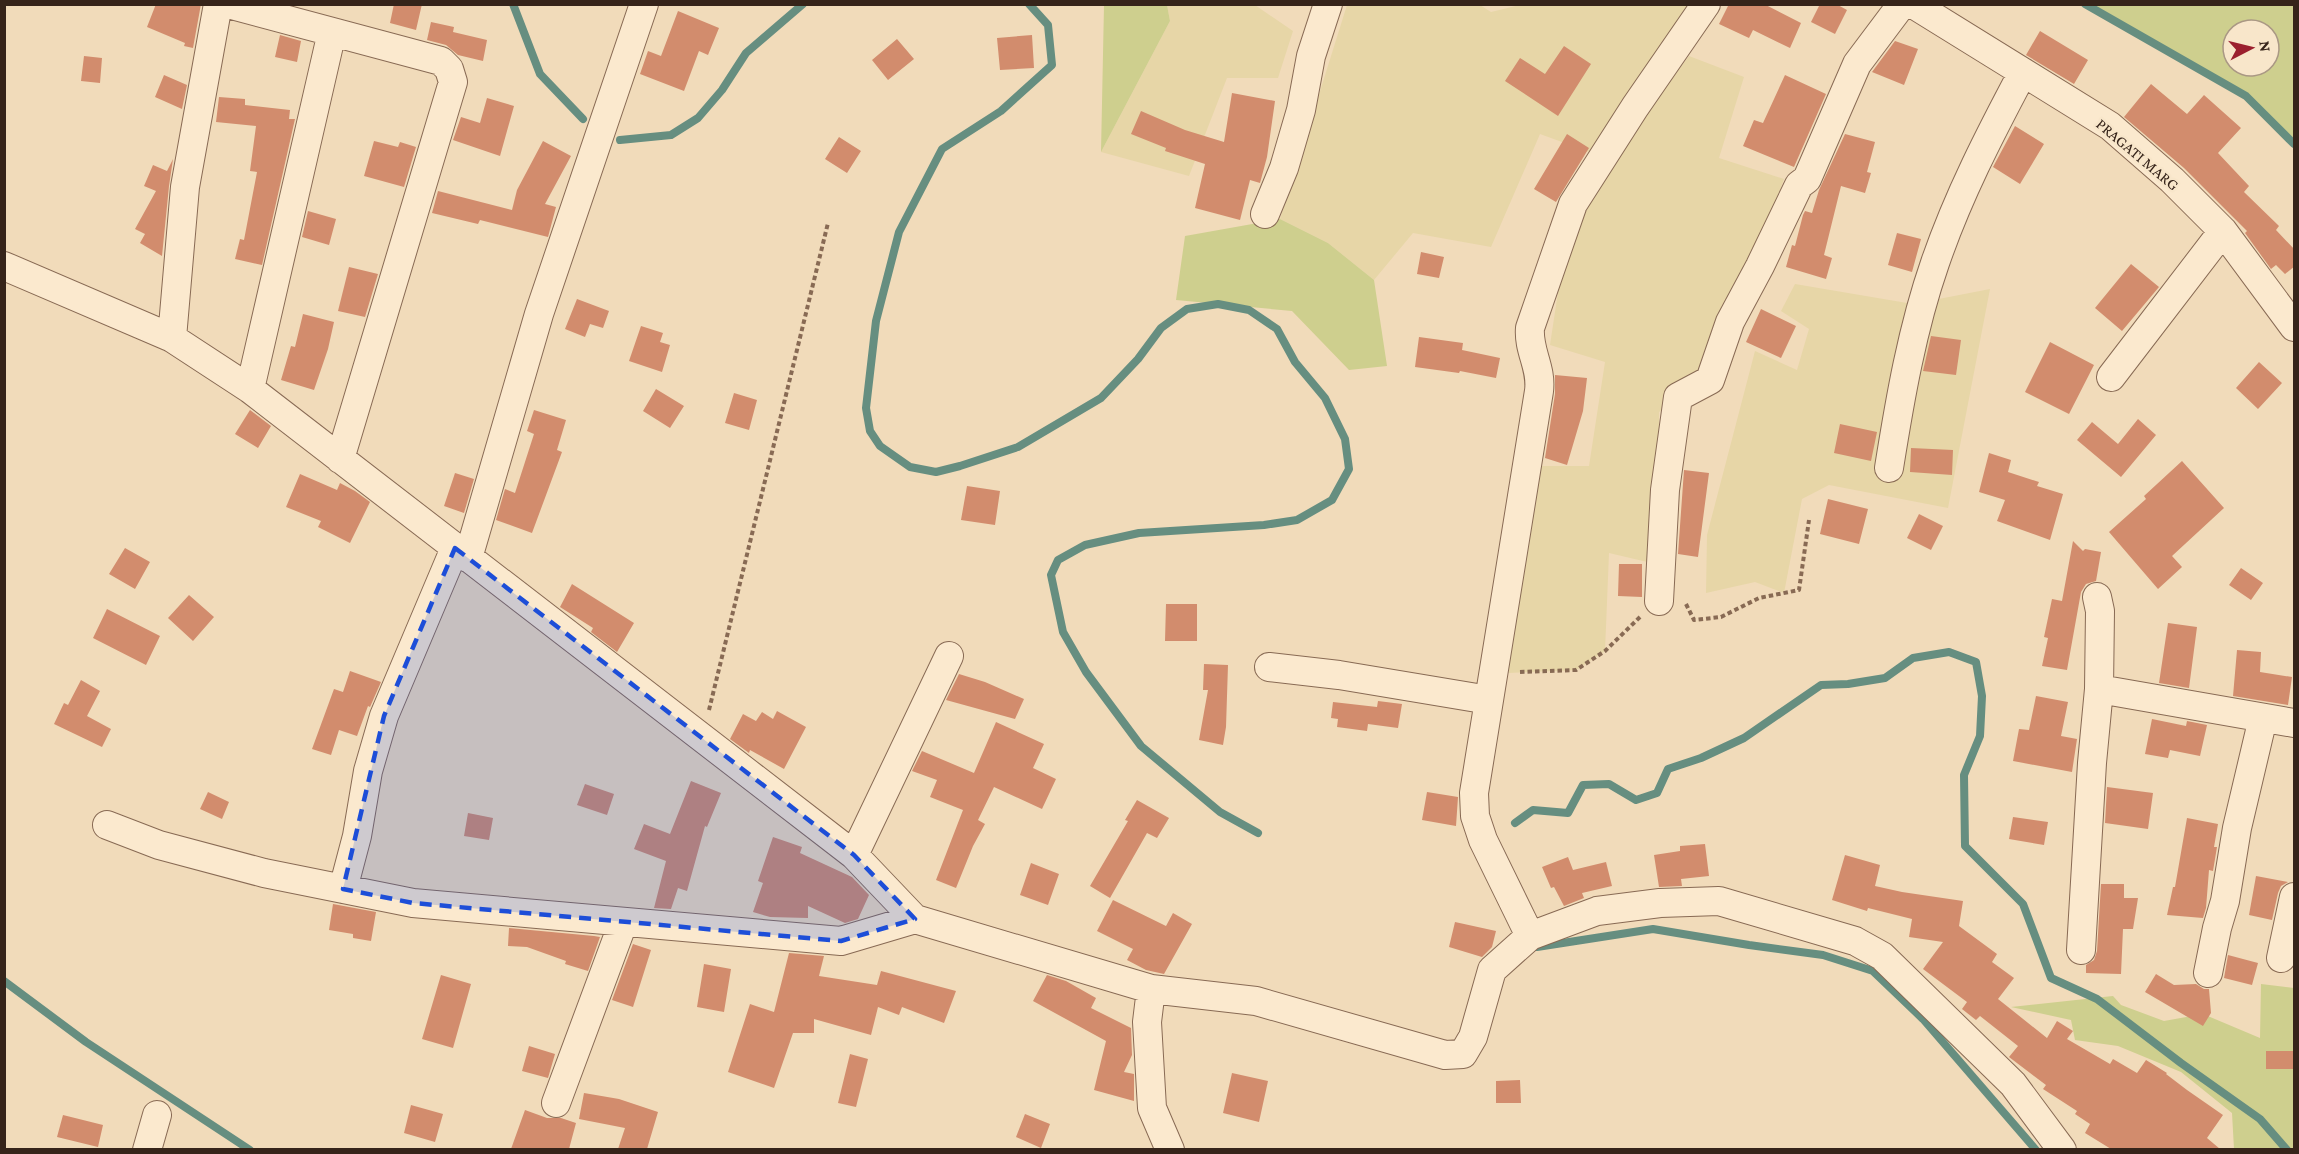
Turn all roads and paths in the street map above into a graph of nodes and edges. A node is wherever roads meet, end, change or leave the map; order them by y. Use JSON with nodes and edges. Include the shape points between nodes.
{"nodes":[{"id":1,"x":218,"y":4,"type":"edge"},
{"id":2,"x":228,"y":4,"type":"edge"},
{"id":3,"x":644,"y":4,"type":"edge"},
{"id":4,"x":1328,"y":4,"type":"edge"},
{"id":5,"x":1706,"y":4,"type":"edge"},
{"id":6,"x":1902,"y":4,"type":"edge"},
{"id":7,"x":1913,"y":4,"type":"edge"},
{"id":8,"x":332,"y":32,"type":"junction"},
{"id":9,"x":2023,"y":72,"type":"junction"},
{"id":10,"x":1265,"y":214,"type":"dead end"},
{"id":11,"x":828,"y":223,"type":"dead end"},
{"id":12,"x":2223,"y":231,"type":"junction"},
{"id":13,"x":4,"y":266,"type":"edge"},
{"id":14,"x":2295,"y":327,"type":"edge"},
{"id":15,"x":172,"y":338,"type":"junction"},
{"id":16,"x":2111,"y":377,"type":"dead end"},
{"id":17,"x":250,"y":389,"type":"junction"},
{"id":18,"x":340,"y":459,"type":"junction"},
{"id":19,"x":1889,"y":468,"type":"dead end"},
{"id":20,"x":461,"y":553,"type":"junction"},
{"id":21,"x":2097,"y":597,"type":"dead end"},
{"id":22,"x":1659,"y":601,"type":"dead end"},
{"id":23,"x":949,"y":656,"type":"dead end"},
{"id":24,"x":1269,"y":667,"type":"dead end"},
{"id":25,"x":2099,"y":688,"type":"junction"},
{"id":26,"x":1489,"y":700,"type":"junction"},
{"id":27,"x":2263,"y":718,"type":"junction"},
{"id":28,"x":2295,"y":723,"type":"edge"},
{"id":29,"x":702,"y":739,"type":"junction"},
{"id":30,"x":107,"y":825,"type":"dead end"},
{"id":31,"x":854,"y":855,"type":"junction"},
{"id":32,"x":343,"y":889,"type":"junction"},
{"id":33,"x":2295,"y":897,"type":"edge"},
{"id":34,"x":915,"y":919,"type":"junction"},
{"id":35,"x":623,"y":923,"type":"junction"},
{"id":36,"x":1530,"y":936,"type":"junction"},
{"id":37,"x":2081,"y":950,"type":"dead end"},
{"id":38,"x":2281,"y":958,"type":"dead end"},
{"id":39,"x":2208,"y":973,"type":"dead end"},
{"id":40,"x":1151,"y":989,"type":"junction"},
{"id":41,"x":556,"y":1103,"type":"dead end"},
{"id":42,"x":157,"y":1115,"type":"dead end"},
{"id":43,"x":147,"y":1149,"type":"edge"},
{"id":44,"x":1170,"y":1149,"type":"edge"},
{"id":45,"x":2062,"y":1149,"type":"edge"}],
"edges":[{"from":1,"to":15,"type":"street","via":[[185,187]]},
{"from":2,"to":8,"type":"street"},
{"from":3,"to":20,"type":"street"},
{"from":4,"to":10,"type":"street","via":[[1284,168]]},
{"from":5,"to":26,"type":"street","via":[[1573,204],[1530,328],[1529,340],[1540,377]]},
{"from":6,"to":22,"type":"street","via":[[1857,64],[1807,179],[1799,185],[1730,322],[1710,380],[1678,398],[1665,490]]},
{"from":7,"to":9,"type":"street","name":"PRAGATI MARG"},
{"from":8,"to":17,"type":"street"},
{"from":8,"to":18,"type":"street","via":[[441,61],[453,82]]},
{"from":9,"to":12,"type":"street","name":"PRAGATI MARG","via":[[2110,126]]},
{"from":9,"to":19,"type":"street","via":[[1975,164],[1934,264],[1907,364]]},
{"from":11,"to":29,"type":"path"},
{"from":12,"to":14,"type":"street","name":"PRAGATI MARG"},
{"from":12,"to":16,"type":"street"},
{"from":13,"to":15,"type":"street"},
{"from":15,"to":17,"type":"street"},
{"from":17,"to":18,"type":"street"},
{"from":18,"to":20,"type":"street"},
{"from":20,"to":29,"type":"street"},
{"from":20,"to":32,"type":"street","via":[[384,716]]},
{"from":21,"to":25,"type":"street"},
{"from":23,"to":31,"type":"street"},
{"from":24,"to":26,"type":"street"},
{"from":25,"to":27,"type":"street"},
{"from":25,"to":37,"type":"street"},
{"from":26,"to":36,"type":"street","via":[[1474,793],[1475,816]]},
{"from":27,"to":28,"type":"street"},
{"from":27,"to":39,"type":"street"},
{"from":29,"to":31,"type":"street"},
{"from":30,"to":32,"type":"street","via":[[159,845]]},
{"from":31,"to":34,"type":"street"},
{"from":32,"to":35,"type":"street","via":[[413,903]]},
{"from":33,"to":38,"type":"street"},
{"from":34,"to":35,"type":"street","via":[[841,941]]},
{"from":34,"to":40,"type":"street"},
{"from":35,"to":41,"type":"street"},
{"from":36,"to":40,"type":"street","via":[[1492,970],[1473,1037],[1463,1054],[1445,1055],[1256,1001]]},
{"from":36,"to":45,"type":"street","via":[[1597,911],[1719,901],[1855,941],[1882,956],[1975,1044],[2013,1084]]},
{"from":40,"to":44,"type":"street","via":[[1147,1022],[1152,1108]]},
{"from":42,"to":43,"type":"street"}]}
